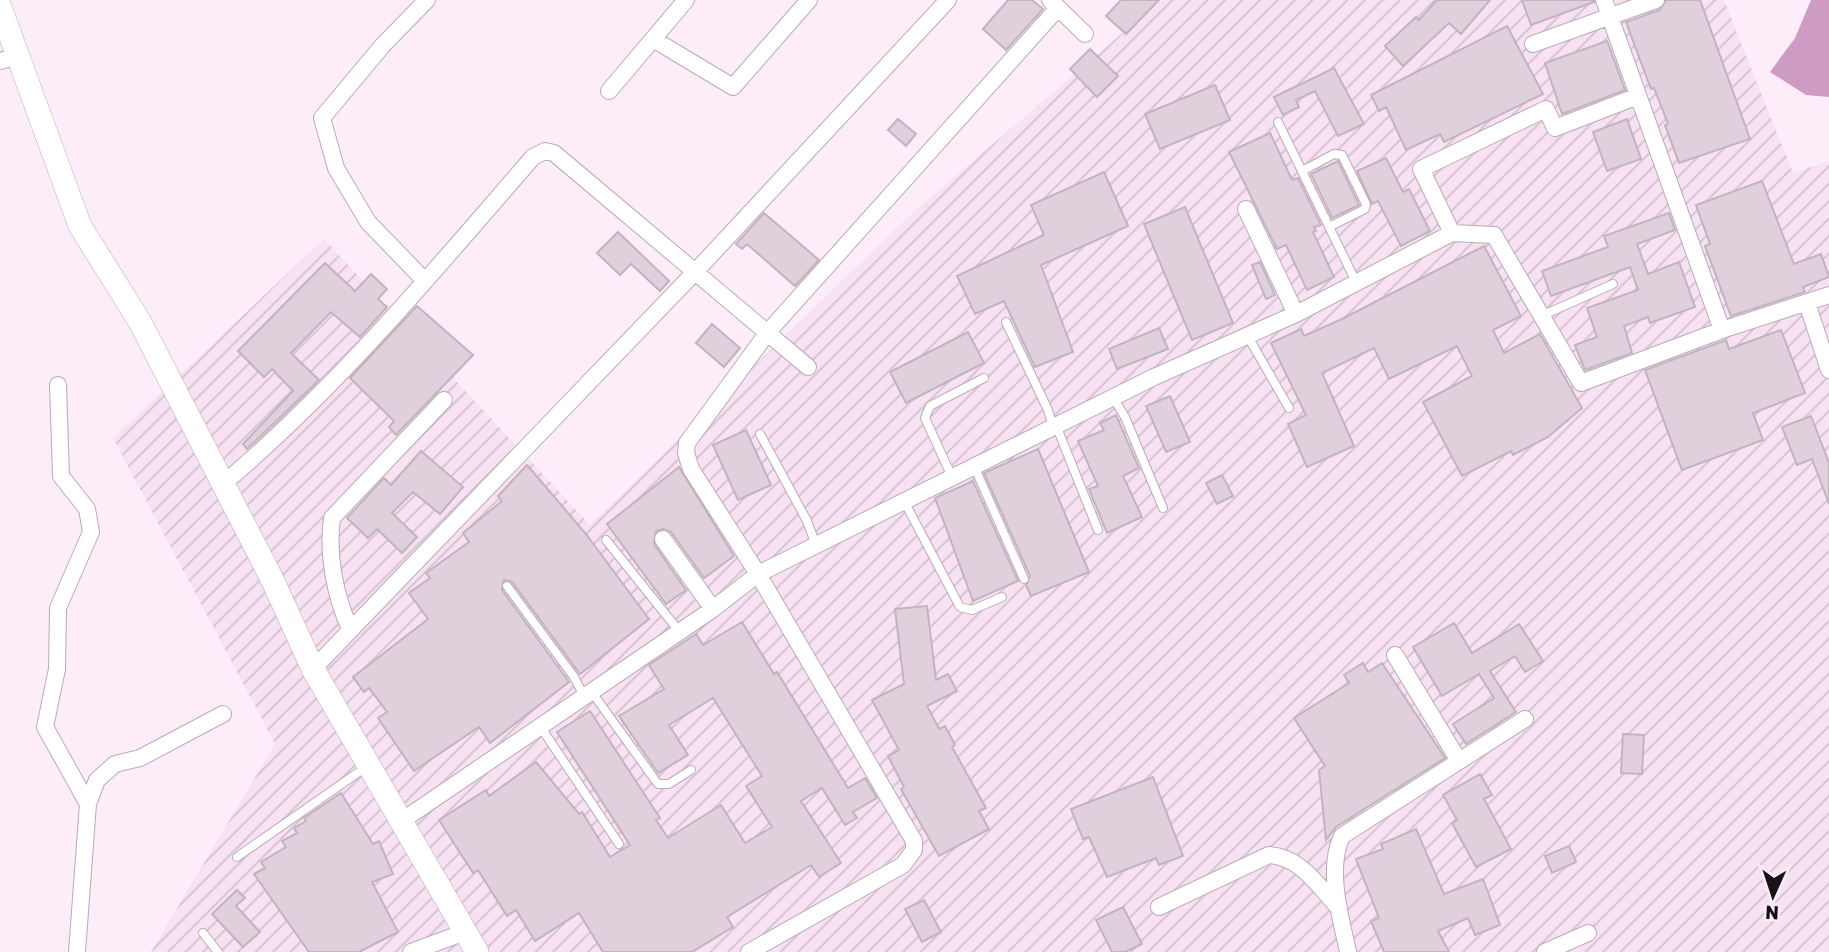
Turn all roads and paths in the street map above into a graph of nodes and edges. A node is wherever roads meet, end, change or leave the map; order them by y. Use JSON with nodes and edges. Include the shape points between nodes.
{"nodes":[{"id":1,"x":427,"y":0,"type":"edge"},
{"id":2,"x":686,"y":0,"type":"edge"},
{"id":3,"x":809,"y":0,"type":"edge"},
{"id":4,"x":947,"y":0,"type":"edge"},
{"id":5,"x":1604,"y":0,"type":"edge"},
{"id":6,"x":1656,"y":0,"type":"edge"},
{"id":7,"x":1054,"y":4,"type":"edge"},
{"id":8,"x":0,"y":7,"type":"edge"},
{"id":9,"x":1610,"y":17,"type":"junction"},
{"id":10,"x":1085,"y":34,"type":"dead end"},
{"id":11,"x":653,"y":39,"type":"junction"},
{"id":12,"x":1533,"y":44,"type":"dead end"},
{"id":13,"x":9,"y":59,"type":"edge"},
{"id":14,"x":609,"y":91,"type":"dead end"},
{"id":15,"x":1638,"y":96,"type":"junction"},
{"id":16,"x":1278,"y":122,"type":"dead end"},
{"id":17,"x":1302,"y":171,"type":"junction"},
{"id":18,"x":1246,"y":209,"type":"dead end"},
{"id":19,"x":1329,"y":227,"type":"junction"},
{"id":20,"x":1452,"y":233,"type":"junction"},
{"id":21,"x":696,"y":271,"type":"junction"},
{"id":22,"x":425,"y":281,"type":"junction"},
{"id":23,"x":1356,"y":282,"type":"junction"},
{"id":24,"x":1613,"y":284,"type":"dead end"},
{"id":25,"x":1829,"y":295,"type":"edge"},
{"id":26,"x":1807,"y":303,"type":"junction"},
{"id":27,"x":1296,"y":314,"type":"junction"},
{"id":28,"x":1541,"y":316,"type":"junction"},
{"id":29,"x":1006,"y":322,"type":"dead end"},
{"id":30,"x":1722,"y":330,"type":"junction"},
{"id":31,"x":768,"y":332,"type":"junction"},
{"id":32,"x":1247,"y":335,"type":"junction"},
{"id":33,"x":808,"y":367,"type":"dead end"},
{"id":34,"x":1829,"y":370,"type":"edge"},
{"id":35,"x":984,"y":378,"type":"dead end"},
{"id":36,"x":58,"y":385,"type":"dead end"},
{"id":37,"x":1113,"y":397,"type":"junction"},
{"id":38,"x":444,"y":400,"type":"dead end"},
{"id":39,"x":1289,"y":408,"type":"dead end"},
{"id":40,"x":1054,"y":426,"type":"junction"},
{"id":41,"x":760,"y":434,"type":"dead end"},
{"id":42,"x":974,"y":466,"type":"junction"},
{"id":43,"x":952,"y":477,"type":"junction"},
{"id":44,"x":223,"y":484,"type":"junction"},
{"id":45,"x":904,"y":501,"type":"junction"},
{"id":46,"x":1163,"y":508,"type":"dead end"},
{"id":47,"x":1098,"y":530,"type":"dead end"},
{"id":48,"x":663,"y":539,"type":"dead end"},
{"id":49,"x":606,"y":540,"type":"dead end"},
{"id":50,"x":816,"y":545,"type":"junction"},
{"id":51,"x":758,"y":574,"type":"junction"},
{"id":52,"x":1024,"y":579,"type":"dead end"},
{"id":53,"x":507,"y":586,"type":"dead end"},
{"id":54,"x":1002,"y":597,"type":"dead end"},
{"id":55,"x":713,"y":608,"type":"junction"},
{"id":56,"x":350,"y":629,"type":"junction"},
{"id":57,"x":679,"y":631,"type":"junction"},
{"id":58,"x":1395,"y":655,"type":"dead end"},
{"id":59,"x":313,"y":669,"type":"junction"},
{"id":60,"x":588,"y":694,"type":"junction"},
{"id":61,"x":223,"y":714,"type":"dead end"},
{"id":62,"x":1525,"y":719,"type":"dead end"},
{"id":63,"x":540,"y":726,"type":"junction"},
{"id":64,"x":1459,"y":761,"type":"junction"},
{"id":65,"x":368,"y":766,"type":"junction"},
{"id":66,"x":691,"y":770,"type":"dead end"},
{"id":67,"x":88,"y":804,"type":"junction"},
{"id":68,"x":400,"y":822,"type":"junction"},
{"id":69,"x":619,"y":844,"type":"dead end"},
{"id":70,"x":237,"y":857,"type":"dead end"},
{"id":71,"x":1160,"y":907,"type":"dead end"},
{"id":72,"x":1339,"y":908,"type":"junction"},
{"id":73,"x":465,"y":932,"type":"junction"},
{"id":74,"x":203,"y":933,"type":"dead end"},
{"id":75,"x":1588,"y":933,"type":"dead end"},
{"id":76,"x":77,"y":952,"type":"edge"},
{"id":77,"x":218,"y":952,"type":"edge"},
{"id":78,"x":411,"y":952,"type":"edge"},
{"id":79,"x":477,"y":952,"type":"edge"},
{"id":80,"x":749,"y":952,"type":"edge"},
{"id":81,"x":1348,"y":952,"type":"edge"},
{"id":82,"x":1545,"y":952,"type":"edge"}],
"edges":[{"from":1,"to":22,"type":"street","via":[[322,118],[336,168],[368,222]]},
{"from":2,"to":11,"type":"street"},
{"from":3,"to":11,"type":"street","via":[[733,87]]},
{"from":4,"to":21,"type":"street"},
{"from":5,"to":9,"type":"street"},
{"from":6,"to":9,"type":"street"},
{"from":7,"to":10,"type":"street"},
{"from":7,"to":31,"type":"street"},
{"from":8,"to":13,"type":"street"},
{"from":9,"to":12,"type":"street"},
{"from":9,"to":15,"type":"street"},
{"from":11,"to":14,"type":"street"},
{"from":13,"to":44,"type":"street","via":[[80,226],[140,322]]},
{"from":15,"to":20,"type":"street","via":[[1555,128],[1546,109],[1421,169]]},
{"from":15,"to":30,"type":"street"},
{"from":16,"to":17,"type":"lane"},
{"from":17,"to":19,"type":"lane"},
{"from":17,"to":19,"type":"lane","via":[[1334,154],[1342,155],[1366,204],[1365,209]]},
{"from":18,"to":27,"type":"street"},
{"from":19,"to":23,"type":"lane"},
{"from":20,"to":23,"type":"street"},
{"from":20,"to":28,"type":"street","via":[[1494,235]]},
{"from":21,"to":22,"type":"street","via":[[554,153],[545,151],[533,156]]},
{"from":21,"to":31,"type":"street"},
{"from":21,"to":56,"type":"street"},
{"from":22,"to":44,"type":"street","via":[[279,437]]},
{"from":23,"to":27,"type":"street"},
{"from":24,"to":28,"type":"lane"},
{"from":25,"to":26,"type":"street"},
{"from":26,"to":30,"type":"street"},
{"from":26,"to":34,"type":"street"},
{"from":27,"to":32,"type":"street"},
{"from":28,"to":30,"type":"street","via":[[1581,383]]},
{"from":29,"to":40,"type":"lane"},
{"from":31,"to":33,"type":"street"},
{"from":31,"to":51,"type":"street","via":[[687,443],[686,453],[691,469]]},
{"from":32,"to":37,"type":"street"},
{"from":32,"to":39,"type":"lane"},
{"from":35,"to":43,"type":"lane","via":[[926,411]]},
{"from":36,"to":67,"type":"street","via":[[61,476],[87,509],[91,532],[58,608],[57,669],[46,727]]},
{"from":37,"to":40,"type":"street"},
{"from":37,"to":46,"type":"lane"},
{"from":38,"to":56,"type":"street","via":[[332,518],[334,576]]},
{"from":40,"to":42,"type":"street"},
{"from":40,"to":47,"type":"lane"},
{"from":41,"to":50,"type":"lane"},
{"from":42,"to":43,"type":"street"},
{"from":42,"to":52,"type":"lane"},
{"from":43,"to":45,"type":"street"},
{"from":44,"to":59,"type":"street"},
{"from":45,"to":50,"type":"street"},
{"from":45,"to":54,"type":"lane","via":[[960,607],[972,610]]},
{"from":48,"to":55,"type":"street"},
{"from":49,"to":57,"type":"lane"},
{"from":50,"to":51,"type":"street"},
{"from":51,"to":55,"type":"street"},
{"from":51,"to":80,"type":"street","via":[[914,841],[914,850],[903,865]]},
{"from":53,"to":60,"type":"lane"},
{"from":55,"to":57,"type":"street"},
{"from":56,"to":59,"type":"street"},
{"from":57,"to":60,"type":"street"},
{"from":58,"to":64,"type":"street"},
{"from":59,"to":65,"type":"street"},
{"from":60,"to":63,"type":"street"},
{"from":60,"to":66,"type":"lane","via":[[658,784],[669,784]]},
{"from":61,"to":67,"type":"street","via":[[140,758],[115,764],[97,780]]},
{"from":62,"to":64,"type":"street"},
{"from":63,"to":68,"type":"street"},
{"from":63,"to":69,"type":"lane"},
{"from":64,"to":72,"type":"street","via":[[1342,836],[1336,847]]},
{"from":65,"to":68,"type":"street"},
{"from":65,"to":70,"type":"lane"},
{"from":67,"to":76,"type":"street"},
{"from":68,"to":73,"type":"street"},
{"from":71,"to":72,"type":"street","via":[[1269,855],[1296,862]]},
{"from":72,"to":81,"type":"street"},
{"from":73,"to":78,"type":"street"},
{"from":73,"to":79,"type":"street"},
{"from":74,"to":77,"type":"lane"},
{"from":75,"to":82,"type":"street"}]}
